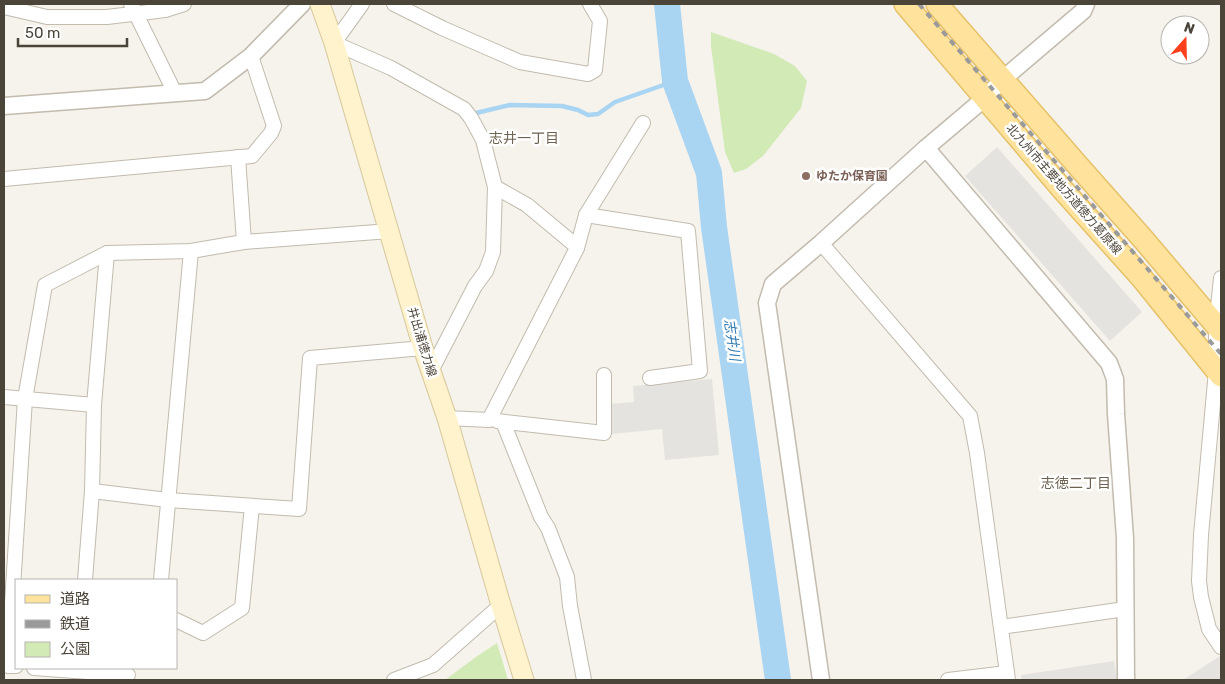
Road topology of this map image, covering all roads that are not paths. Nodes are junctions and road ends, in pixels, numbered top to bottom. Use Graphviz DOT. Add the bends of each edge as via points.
graph roads {
  1 [pos="184,4"];
  2 [pos="302,4"];
  3 [pos="320,4"];
  4 [pos="362,4"];
  5 [pos="394,4"];
  6 [pos="590,4"];
  7 [pos="905,4"];
  8 [pos="937,4"];
  9 [pos="1086,4"];
  10 [pos="4,7"];
  11 [pos="134,9"];
  12 [pos="334,43"];
  13 [pos="251,56"];
  14 [pos="1003,79"];
  15 [pos="176,93"];
  16 [pos="985,98"];
  17 [pos="4,106"];
  18 [pos="642,123"];
  19 [pos="926,148"];
  20 [pos="238,157"];
  21 [pos="4,179"];
  22 [pos="495,187"];
  23 [pos="586,215"];
  24 [pos="390,231"];
  25 [pos="244,242"];
  26 [pos="821,243"];
  27 [pos="577,248"];
  28 [pos="191,251"];
  29 [pos="107,253"];
  30 [pos="1221,278"];
  31 [pos="1219,328"];
  32 [pos="423,348"];
  33 [pos="431,371"];
  34 [pos="1219,373"];
  35 [pos="604,375"];
  36 [pos="650,378"];
  37 [pos="4,397"];
  38 [pos="25,399"];
  39 [pos="94,405"];
  40 [pos="448,418"];
  41 [pos="496,421"];
  42 [pos="92,491"];
  43 [pos="168,500"];
  44 [pos="252,506"];
  45 [pos="85,579"];
  46 [pos="161,579"];
  47 [pos="501,605"];
  48 [pos="1125,610"];
  49 [pos="178,621"];
  50 [pos="1001,627"];
  51 [pos="1221,648"];
  52 [pos="15,666"];
  53 [pos="77,669"];
  54 [pos="129,674"];
  55 [pos="1008,676"];
  56 [pos="394,680"];
  57 [pos="524,680"];
  58 [pos="584,680"];
  59 [pos="821,680"];
  60 [pos="948,680"];
  61 [pos="1126,680"];
  1 -- 11 [label="street" via="165,10"];
  2 -- 13 [label="street"];
  3 -- 12 [label="main road, 井出浦徳力線"];
  4 -- 12 [label="street"];
  5 -- 6 [label="street" via="520,62 588,74 595,70 600,21"];
  7 -- 16 [label="main road, 北九州市主要地方道徳力葛原線"];
  8 -- 14 [label="main road, 北九州市主要地方道徳力葛原線"];
  9 -- 14 [label="street" via="1083,11"];
  10 -- 11 [label="street" via="47,17 107,17"];
  11 -- 15 [label="street"];
  12 -- 22 [label="street" via="391,68 464,109 483,140"];
  12 -- 24 [label="main road, 井出浦徳力線"];
  13 -- 15 [label="street" via="204,91"];
  13 -- 20 [label="street" via="274,126 272,133 252,156"];
  14 -- 16 [label="street"];
  14 -- 31 [label="main road, 北九州市主要地方道徳力葛原線"];
  15 -- 17 [label="street"];
  16 -- 19 [label="street"];
  16 -- 34 [label="main road, 北九州市主要地方道徳力葛原線" via="1141,277"];
  18 -- 23 [label="street"];
  19 -- 26 [label="street"];
  19 -- 48 [label="street" via="1109,363 1115,379"];
  20 -- 21 [label="street"];
  20 -- 25 [label="street"];
  22 -- 27 [label="street" via="527,205"];
  22 -- 33 [label="street" via="493,252 486,271"];
  23 -- 27 [label="street"];
  23 -- 36 [label="street" via="688,231 700,370"];
  24 -- 25 [label="street"];
  24 -- 32 [label="main road, 井出浦徳力線"];
  25 -- 28 [label="street"];
  26 -- 50 [label="street" via="970,416"];
  26 -- 59 [label="street" via="773,284 767,303"];
  27 -- 41 [label="street"];
  28 -- 29 [label="street"];
  28 -- 43 [label="street"];
  29 -- 38 [label="street" via="45,285"];
  29 -- 39 [label="street"];
  30 -- 31 [label="street"];
  31 -- 34 [label="street"];
  32 -- 33 [label="main road, 井出浦徳力線"];
  32 -- 44 [label="street" via="310,358 299,509"];
  33 -- 40 [label="main road, 井出浦徳力線"];
  34 -- 51 [label="street" via="1199,581 1209,629"];
  35 -- 41 [label="street" via="604,433"];
  37 -- 38 [label="street"];
  38 -- 39 [label="street"];
  38 -- 52 [label="street" via="8,666"];
  39 -- 42 [label="street"];
  40 -- 41 [label="street"];
  40 -- 47 [label="main road, 井出浦徳力線"];
  41 -- 58 [label="street" via="564,567"];
  42 -- 43 [label="street"];
  42 -- 45 [label="street"];
  43 -- 44 [label="street"];
  43 -- 46 [label="street"];
  44 -- 49 [label="street" via="242,608 202,633"];
  47 -- 56 [label="street" via="433,665"];
  47 -- 57 [label="main road, 井出浦徳力線"];
  48 -- 50 [label="street"];
  48 -- 61 [label="street"];
  50 -- 55 [label="street"];
  53 -- 54 [label="street"];
  55 -- 60 [label="street"];
}
